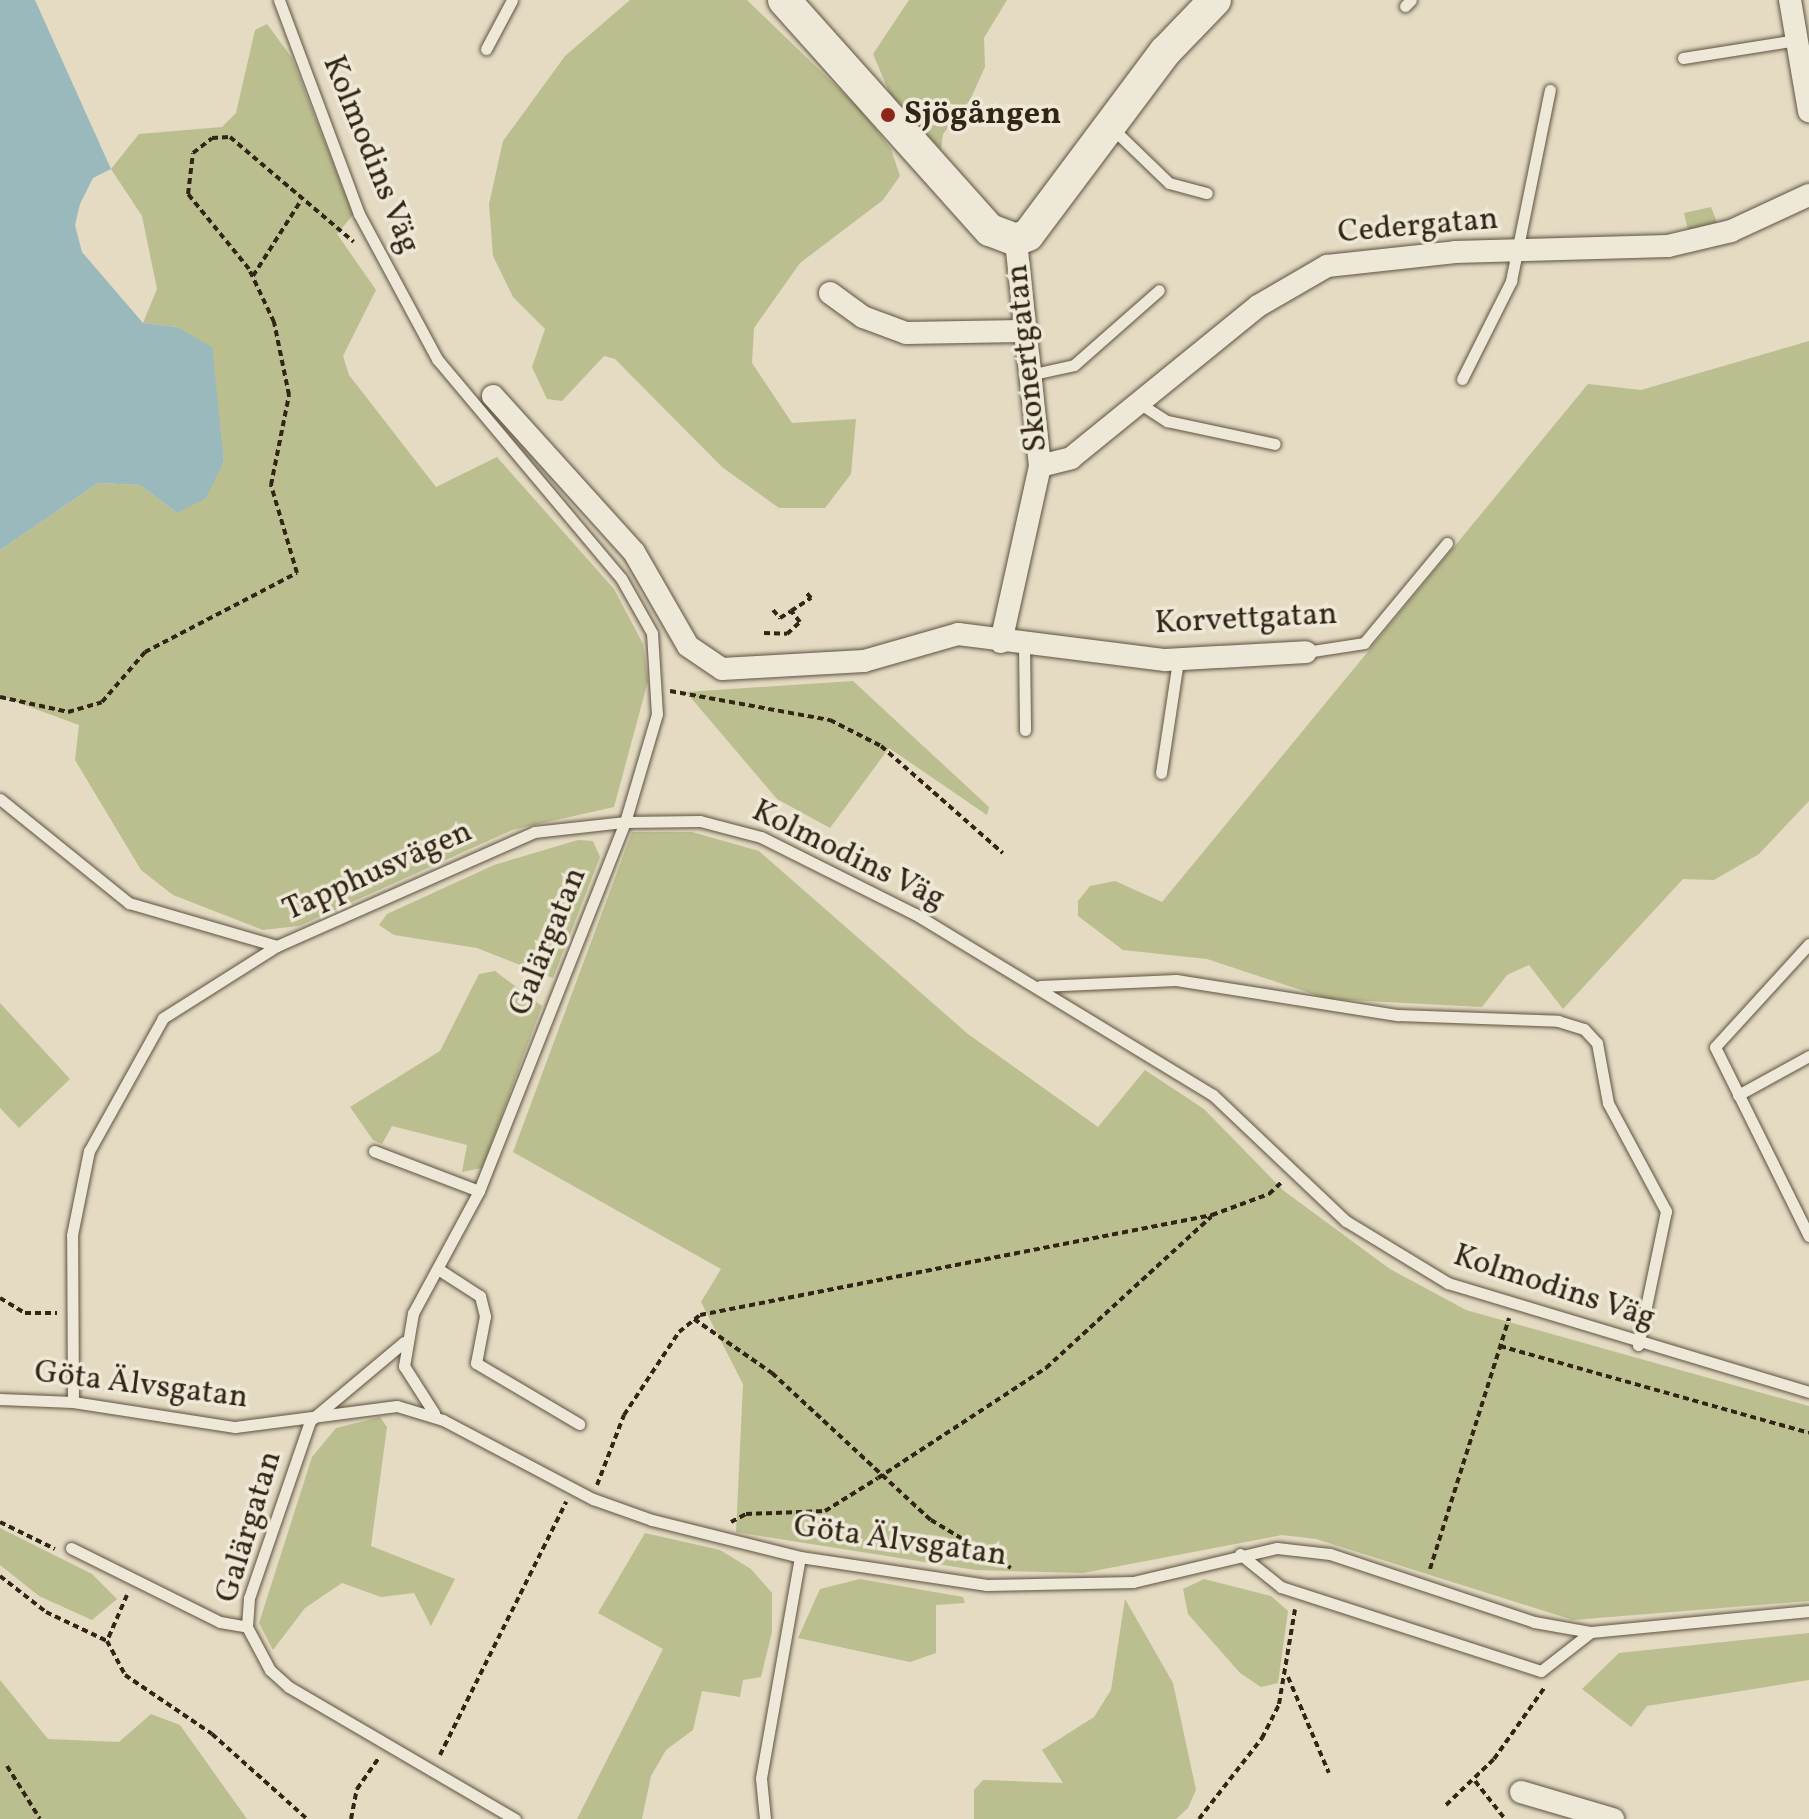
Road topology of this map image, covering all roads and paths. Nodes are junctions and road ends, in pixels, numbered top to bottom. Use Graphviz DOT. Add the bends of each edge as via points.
graph roads {
  1 [pos="279,0"];
  2 [pos="512,0"];
  3 [pos="784,0"];
  4 [pos="1215,0"];
  5 [pos="1790,0"];
  6 [pos="1797,40"];
  7 [pos="486,49"];
  8 [pos="1683,58"];
  9 [pos="1550,90"];
  10 [pos="1809,111"];
  11 [pos="1111,128"];
  12 [pos="1207,193"];
  13 [pos="1809,195"];
  14 [pos="300,202"];
  15 [pos="1016,240"];
  16 [pos="1515,251"];
  17 [pos="385,263"];
  18 [pos="253,276"];
  19 [pos="1159,290"];
  20 [pos="830,293"];
  21 [pos="1022,331"];
  22 [pos="1027,375"];
  23 [pos="1462,379"];
  24 [pos="493,396"];
  25 [pos="1142,405"];
  26 [pos="1275,444"];
  27 [pos="1040,466"];
  28 [pos="1447,543"];
  29 [pos="805,591"];
  30 [pos="773,610"];
  31 [pos="791,611"];
  32 [pos="764,633"];
  33 [pos="1001,642"];
  34 [pos="1024,644"];
  35 [pos="1306,652"];
  36 [pos="1178,660"];
  37 [pos="658,688"];
  38 [pos="0,697"];
  39 [pos="1025,730"];
  40 [pos="1161,773"];
  41 [pos="0,799"];
  42 [pos="625,822"];
  43 [pos="1003,853"];
  44 [pos="1809,944"];
  45 [pos="277,946"];
  46 [pos="1039,986"];
  47 [pos="1809,1056"];
  48 [pos="1738,1095"];
  49 [pos="374,1151"];
  50 [pos="1292,1172"];
  51 [pos="479,1191"];
  52 [pos="1212,1215"];
  53 [pos="1809,1236"];
  54 [pos="438,1269"];
  55 [pos="0,1298"];
  56 [pos="1512,1308"];
  57 [pos="72,1312"];
  58 [pos="694,1319"];
  59 [pos="404,1342"];
  60 [pos="1638,1345"];
  61 [pos="1500,1346"];
  62 [pos="1809,1392"];
  63 [pos="0,1399"];
  64 [pos="73,1402"];
  65 [pos="443,1420"];
  66 [pos="310,1421"];
  67 [pos="579,1424"];
  68 [pos="1809,1433"];
  69 [pos="878,1478"];
  70 [pos="573,1489"];
  71 [pos="593,1499"];
  72 [pos="0,1522"];
  73 [pos="715,1537"];
  74 [pos="71,1548"];
  75 [pos="1240,1554"];
  76 [pos="800,1557"];
  77 [pos="0,1576"];
  78 [pos="135,1580"];
  79 [pos="1045,1586"];
  80 [pos="1425,1586"];
  81 [pos="1281,1587"];
  82 [pos="1809,1611"];
  83 [pos="247,1627"];
  84 [pos="1591,1632"];
  85 [pos="107,1641"];
  86 [pos="1554,1667"];
  87 [pos="1288,1677"];
  88 [pos="385,1746"];
  89 [pos="7,1766"];
  90 [pos="431,1772"];
  91 [pos="1329,1773"];
  92 [pos="1475,1781"];
  93 [pos="1521,1792"];
  94 [pos="1446,1805"];
  95 [pos="40,1819"];
  96 [pos="307,1819"];
  97 [pos="351,1819"];
  98 [pos="515,1819"];
  99 [pos="765,1819"];
  100 [pos="1199,1819"];
  101 [pos="1505,1819"];
  102 [pos="1613,1819"];
  1 -- 17 [label="lane, Kolmodins Väg" via="359,214"];
  2 -- 7 [label="lane"];
  3 -- 15 [label="street" via="990,230"];
  4 -- 11 [label="street, Skonertgatan" via="1165,52"];
  5 -- 6 [label="street"];
  6 -- 8 [label="lane"];
  6 -- 10 [label="street"];
  9 -- 16 [label="lane"];
  11 -- 12 [label="lane" via="1169,183"];
  11 -- 15 [label="street, Skonertgatan" via="1028,235"];
  13 -- 16 [label="street, Cedergatan" via="1701,240"];
  14 -- 17 [label="path"];
  14 -- 18 [label="path"];
  14 -- 18 [label="path" via="230,137 212,138 193,153 188,194"];
  15 -- 21 [label="street, Skonertgatan"];
  16 -- 23 [label="lane" via="1511,281"];
  16 -- 25 [label="street, Cedergatan" via="1327,266 1258,306"];
  17 -- 37 [label="lane, Kolmodins Väg" via="437,359 475,410 621,578 652,633"];
  18 -- 38 [label="path" via="287,375 289,420 271,485 297,573 145,652 102,702 68,712"];
  19 -- 22 [label="lane" via="1074,365"];
  20 -- 21 [label="street" via="863,317 906,333"];
  21 -- 22 [label="street, Skonertgatan"];
  22 -- 27 [label="street, Skonertgatan"];
  24 -- 33 [label="street, Korvettgatan" via="634,552 688,646 713,665 800,669 864,661 958,634"];
  25 -- 26 [label="lane" via="1167,421"];
  25 -- 27 [label="street, Cedergatan" via="1071,458"];
  27 -- 33 [label="street, Skonertgatan"];
  28 -- 35 [label="lane, Korvettgatan" via="1364,643"];
  29 -- 31 [label="path" via="811,598"];
  30 -- 31 [label="path" via="780,618"];
  31 -- 32 [label="path" via="800,622 787,634"];
  33 -- 34 [label="street, Korvettgatan"];
  34 -- 36 [label="street, Korvettgatan"];
  34 -- 39 [label="lane"];
  35 -- 36 [label="street, Korvettgatan"];
  36 -- 40 [label="lane"];
  37 -- 42 [label="lane, Kolmodins Väg" via="650,750"];
  37 -- 43 [label="path" via="830,720 881,746"];
  41 -- 45 [label="lane, Tapphusvägen" via="129,903"];
  42 -- 45 [label="lane, Tapphusvägen" via="534,832"];
  42 -- 46 [label="lane, Kolmodins Väg" via="700,821 761,837"];
  42 -- 51 [label="lane, Galärgatan"];
  44 -- 48 [label="lane" via="1715,1047"];
  45 -- 57 [label="lane" via="163,1018 129,1070 79,1184"];
  46 -- 50 [label="lane, Kolmodins Väg" via="1213,1095"];
  46 -- 60 [label="lane" via="1176,980 1398,1015 1558,1021 1584,1029 1597,1043 1608,1103 1666,1211"];
  47 -- 48 [label="lane"];
  48 -- 53 [label="lane"];
  49 -- 51 [label="lane"];
  50 -- 52 [label="path" via="1269,1194"];
  50 -- 56 [label="lane, Kolmodins Väg" via="1389,1253"];
  51 -- 54 [label="lane, Galärgatan"];
  52 -- 58 [label="path"];
  52 -- 69 [label="path" via="1046,1368"];
  54 -- 59 [label="lane, Galärgatan"];
  54 -- 67 [label="lane" via="480,1296 485,1316 476,1363"];
  55 -- 57 [label="path" via="25,1313"];
  56 -- 60 [label="lane, Kolmodins Väg"];
  56 -- 61 [label="path"];
  57 -- 64 [label="lane"];
  58 -- 69 [label="path" via="772,1373"];
  58 -- 71 [label="path" via="624,1415"];
  59 -- 65 [label="lane" via="410,1385"];
  59 -- 66 [label="lane, Galärgatan"];
  60 -- 62 [label="lane, Kolmodins Väg"];
  61 -- 68 [label="path"];
  61 -- 80 [label="path"];
  63 -- 64 [label="lane, Göta Älvsgatan"];
  64 -- 66 [label="lane, Göta Älvsgatan" via="216,1426"];
  65 -- 66 [label="lane, Göta Älvsgatan" via="397,1406"];
  65 -- 70 [label="lane, Göta Älvsgatan"];
  66 -- 83 [label="lane, Galärgatan" via="249,1598"];
  69 -- 73 [label="path" via="825,1511 746,1514"];
  69 -- 79 [label="path" via="975,1549"];
  70 -- 71 [label="lane, Göta Älvsgatan"];
  70 -- 90 [label="path"];
  71 -- 73 [label="lane, Göta Älvsgatan"];
  72 -- 74 [label="path" via="60,1551"];
  73 -- 76 [label="lane, Göta Älvsgatan"];
  74 -- 78 [label="lane"];
  75 -- 79 [label="lane, Göta Älvsgatan" via="1133,1582"];
  75 -- 80 [label="lane, Göta Älvsgatan" via="1304,1549"];
  75 -- 81 [label="lane"];
  76 -- 79 [label="lane, Göta Älvsgatan" via="987,1585"];
  76 -- 99 [label="lane" via="761,1778"];
  77 -- 85 [label="path" via="46,1612"];
  78 -- 83 [label="lane" via="220,1622"];
  78 -- 85 [label="path"];
  80 -- 84 [label="lane, Göta Älvsgatan"];
  81 -- 86 [label="lane" via="1541,1671"];
  81 -- 87 [label="path" via="1296,1610"];
  82 -- 84 [label="lane, Göta Älvsgatan"];
  83 -- 88 [label="lane, Galärgatan" via="279,1679"];
  84 -- 86 [label="lane"];
  85 -- 96 [label="path" via="125,1675 212,1734"];
  86 -- 92 [label="path" via="1516,1732"];
  87 -- 91 [label="path"];
  87 -- 100 [label="path" via="1262,1738"];
  88 -- 90 [label="lane, Galärgatan"];
  88 -- 97 [label="path" via="357,1789"];
  89 -- 95 [label="path"];
  90 -- 98 [label="lane, Galärgatan"];
  92 -- 94 [label="path"];
  92 -- 101 [label="path"];
  93 -- 102 [label="street"];
}
